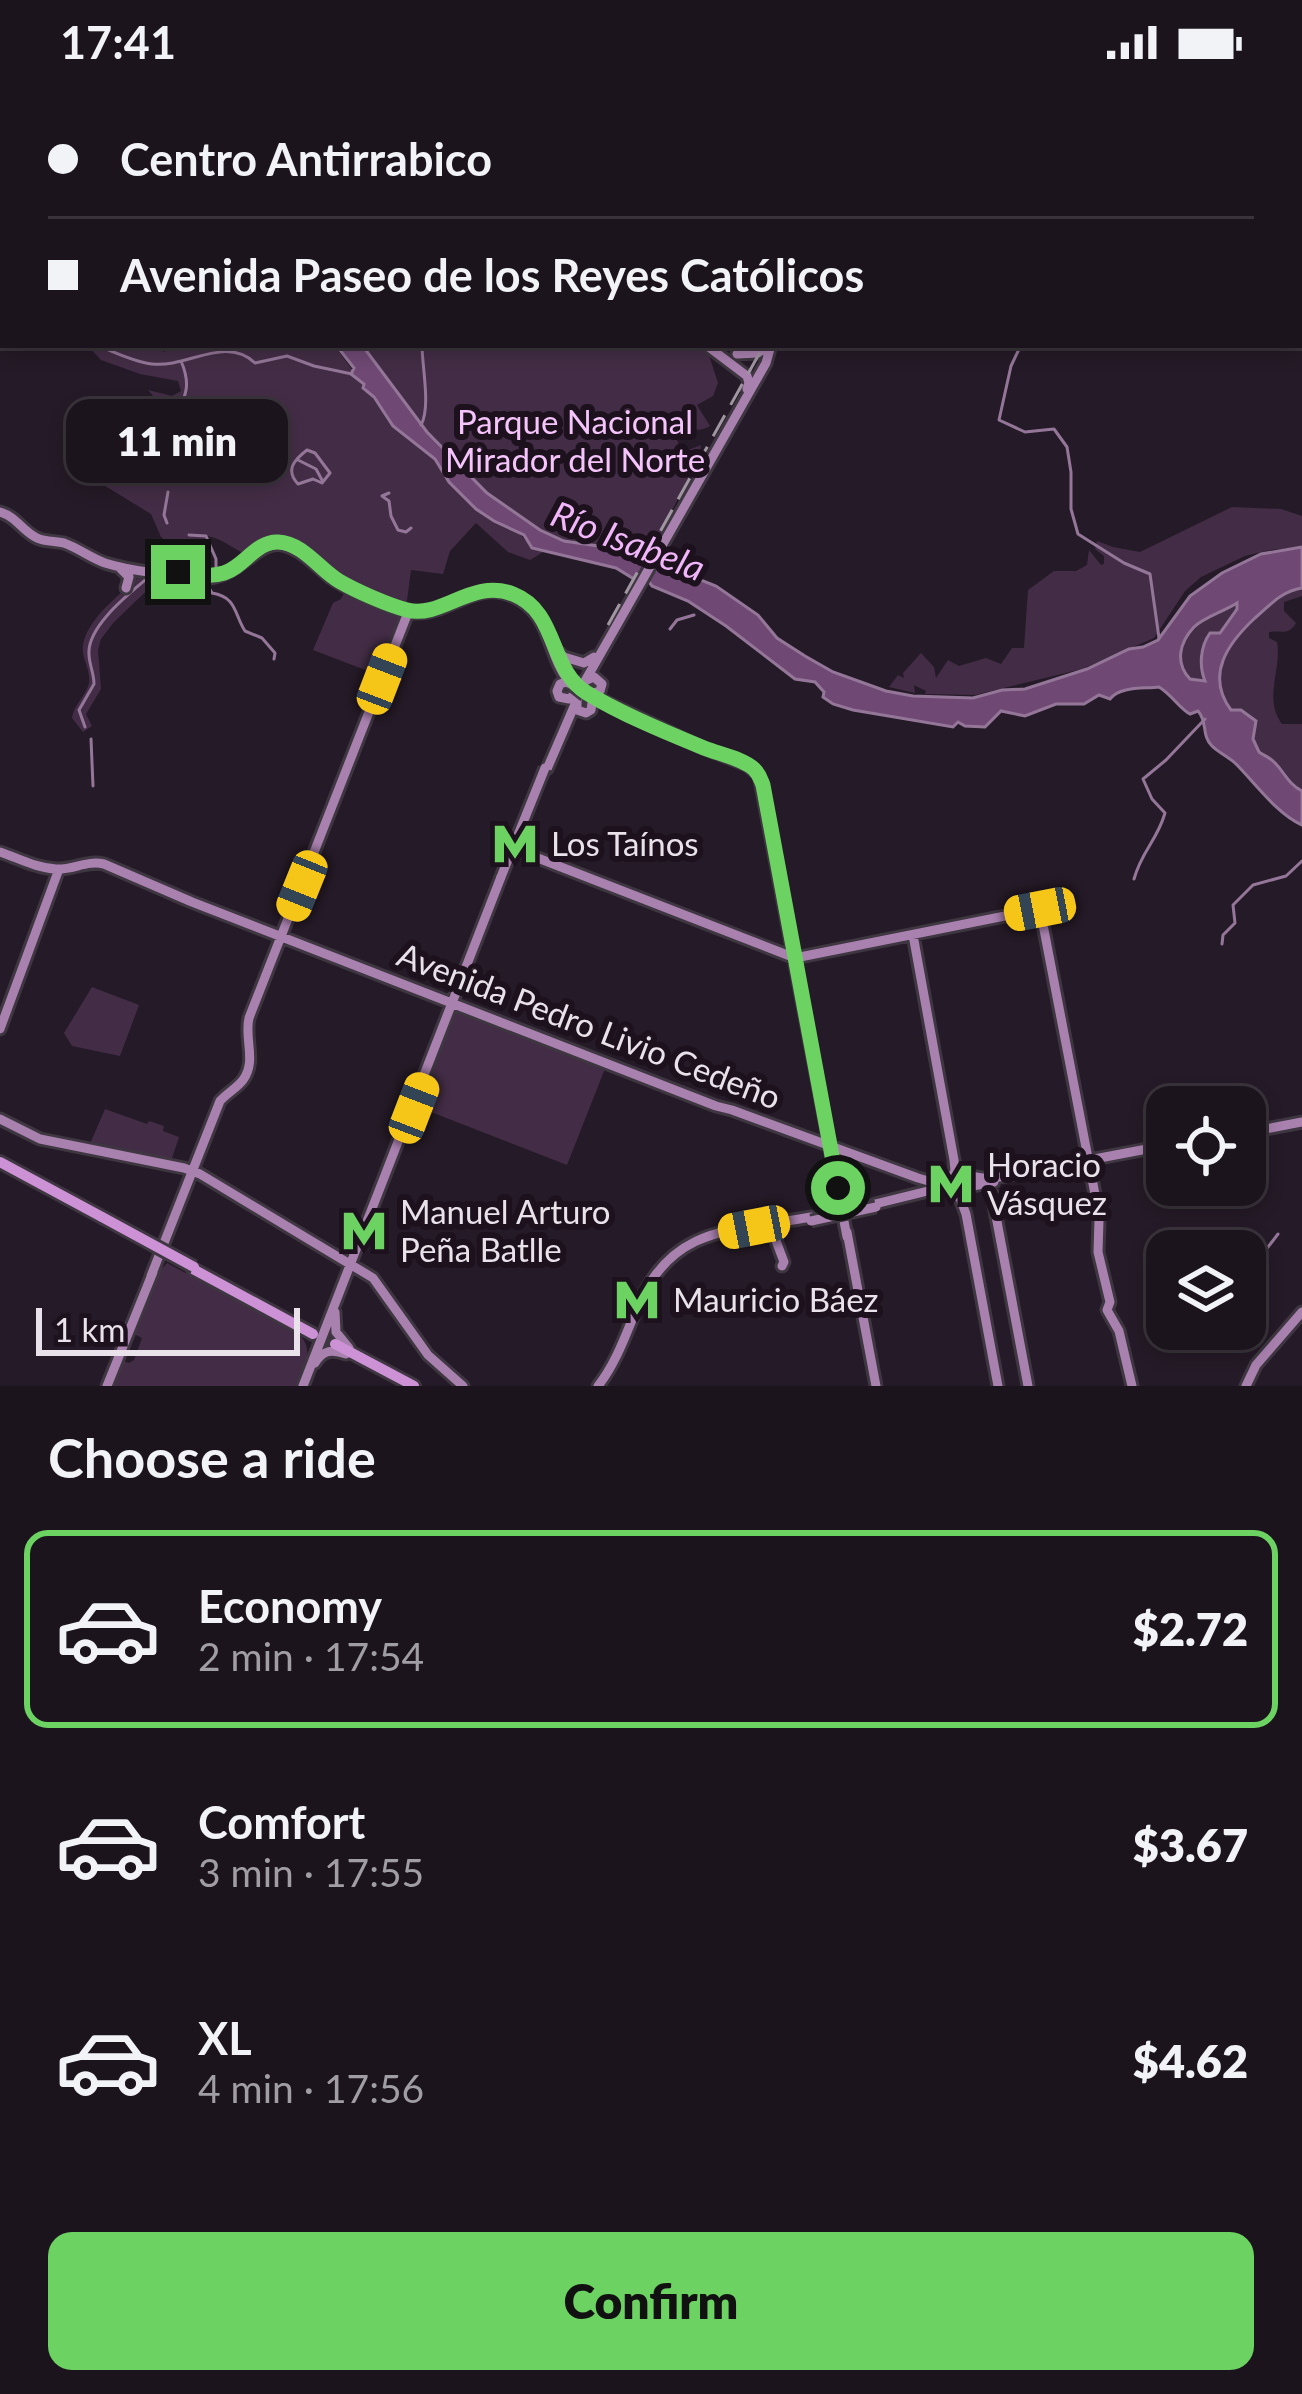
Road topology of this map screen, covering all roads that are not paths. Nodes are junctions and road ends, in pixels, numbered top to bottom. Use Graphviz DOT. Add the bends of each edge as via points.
graph roads {
  1 [pos="710,348"];
  2 [pos="764,348"];
  3 [pos="767,348"];
  4 [pos="768,348"];
  5 [pos="737,355"];
  6 [pos="747,389"];
  7 [pos="697,481"];
  8 [pos="0,511"];
  9 [pos="183,555"];
  10 [pos="114,565"];
  11 [pos="137,567"];
  12 [pos="183,574"];
  13 [pos="204,576"];
  14 [pos="153,586"];
  15 [pos="126,588"];
  16 [pos="408,611"];
  17 [pos="615,624"];
  18 [pos="555,652"];
  19 [pos="598,653"];
  20 [pos="582,689"];
  21 [pos="609,705"];
  22 [pos="569,711"];
  23 [pos="558,740"];
  24 [pos="514,849"];
  25 [pos="0,851"];
  26 [pos="58,869"];
  27 [pos="487,916"];
  28 [pos="913,934"];
  29 [pos="282,938"];
  30 [pos="795,958"];
  31 [pos="453,1004"];
  32 [pos="0,1026"];
  33 [pos="0,1119"];
  34 [pos="1302,1121"];
  35 [pos="1266,1128"];
  36 [pos="831,1148"];
  37 [pos="1146,1150"];
  38 [pos="954,1160"];
  39 [pos="1089,1162"];
  40 [pos="0,1164"];
  41 [pos="193,1171"];
  42 [pos="973,1178"];
  43 [pos="990,1181"];
  44 [pos="937,1186"];
  45 [pos="93,1214"];
  46 [pos="811,1219"];
  47 [pos="778,1227"];
  48 [pos="160,1253"];
  49 [pos="355,1265"];
  50 [pos="782,1266"];
  51 [pos="220,1282"];
  52 [pos="334,1312"];
  53 [pos="1302,1314"];
  54 [pos="319,1336"];
  55 [pos="627,1336"];
  56 [pos="348,1352"];
  57 [pos="313,1362"];
  58 [pos="377,1370"];
  59 [pos="107,1386"];
  60 [pos="304,1386"];
  61 [pos="412,1386"];
  62 [pos="463,1386"];
  63 [pos="601,1386"];
  64 [pos="876,1386"];
  65 [pos="998,1386"];
  66 [pos="1028,1386"];
  67 [pos="1132,1386"];
  68 [pos="1247,1386"];
  1 -- 6 [label="main road" via="747,376"];
  2 -- 5 [label="main road"];
  3 -- 6 [label="main road"];
  4 -- 7 [label="main road"];
  6 -- 7 [label="main road"];
  7 -- 17 [label="main road"];
  8 -- 10 [label="main road" via="39,539"];
  8 -- 11 [label="main road" via="40,536"];
  9 -- 13 [label="main road"];
  10 -- 11 [label="main road"];
  10 -- 15 [label="main road" via="129,577"];
  11 -- 12 [label="main road"];
  12 -- 13 [label="main road"];
  12 -- 14 [label="main road"];
  13 -- 16 [label="main road" via="282,545 339,584"];
  16 -- 18 [label="main road" via="428,612 473,594 517,597 540,618"];
  16 -- 29 [label="main road"];
  17 -- 19 [label="main road"];
  17 -- 20 [label="main road"];
  18 -- 19 [label="main road" via="586,663"];
  18 -- 20 [label="main road" via="562,673"];
  18 -- 22 [label="main road" via="556,696"];
  19 -- 20 [label="main road"];
  20 -- 21 [label="main road"];
  20 -- 22 [label="main road"];
  21 -- 22 [label="main road" via="585,716"];
  21 -- 30 [label="main road" via="759,775"];
  22 -- 23 [label="main road"];
  23 -- 24 [label="main road"];
  23 -- 27 [label="main road, bridge"];
  24 -- 27 [label="main road"];
  24 -- 30 [label="main road"];
  25 -- 26 [label="main road, Avenida Pedro Livio Cedeño"];
  26 -- 29 [label="main road, Avenida Pedro Livio Cedeño" via="104,864"];
  26 -- 32 [label="main road"];
  27 -- 31 [label="main road"];
  28 -- 30 [label="main road"];
  28 -- 38 [label="main road"];
  28 -- 39 [label="main road" via="1040,909"];
  29 -- 31 [label="main road, Avenida Pedro Livio Cedeño"];
  29 -- 41 [label="main road" via="248,1030 250,1073 221,1102"];
  30 -- 36 [label="main road"];
  31 -- 36 [label="main road, Avenida Pedro Livio Cedeño"];
  31 -- 49 [label="main road"];
  33 -- 41 [label="main road" via="40,1139"];
  34 -- 35 [label="main road"];
  36 -- 44 [label="main road, Avenida Pedro Livio Cedeño"];
  36 -- 64 [label="main road"];
  37 -- 39 [label="main road"];
  38 -- 42 [label="main road"];
  38 -- 44 [label="main road" via="955,1171"];
  39 -- 43 [label="main road"];
  39 -- 67 [label="main road" via="1107,1310"];
  40 -- 45 [label="highway"];
  41 -- 48 [label="main road"];
  41 -- 49 [label="main road"];
  42 -- 43 [label="main road"];
  42 -- 44 [label="main road"];
  43 -- 66 [label="main road"];
  44 -- 46 [label="main road, bridge"];
  44 -- 65 [label="main road" via="960,1198 966,1214"];
  45 -- 48 [label="main road"];
  45 -- 51 [label="highway, bridge"];
  46 -- 47 [label="main road"];
  46 -- 55 [label="main road" via="688,1244 656,1272"];
  47 -- 50 [label="main road"];
  47 -- 55 [label="main road" via="705,1241 678,1255 657,1277"];
  48 -- 51 [label="main road"];
  48 -- 59 [label="main road"];
  49 -- 52 [label="main road"];
  49 -- 62 [label="main road"];
  51 -- 54 [label="highway"];
  52 -- 54 [label="main road"];
  52 -- 54 [label="main road" via="312,1326"];
  52 -- 56 [label="main road"];
  53 -- 68 [label="main road"];
  54 -- 56 [label="main road"];
  54 -- 57 [label="main road"];
  54 -- 57 [label="main road" via="310,1343"];
  54 -- 58 [label="highway"];
  54 -- 61 [label="highway"];
  55 -- 63 [label="main road"];
  56 -- 57 [label="main road" via="326,1352"];
  56 -- 58 [label="main road"];
  56 -- 61 [label="main road"];
  57 -- 60 [label="main road"];
  58 -- 61 [label="highway"];
}
